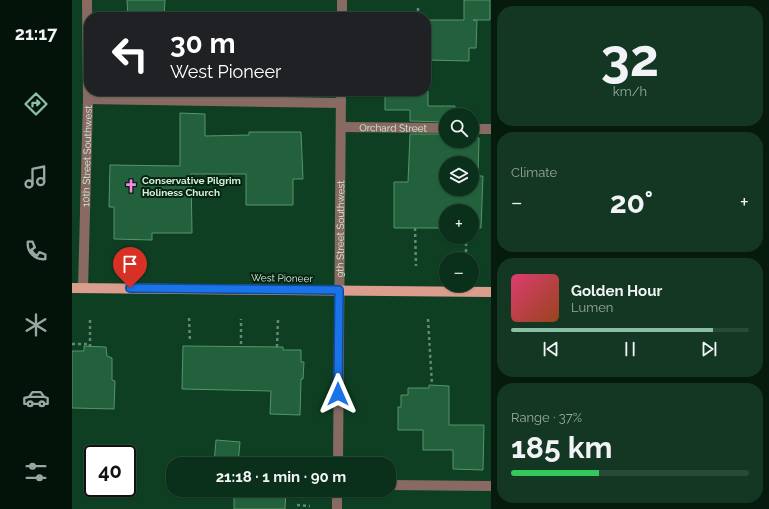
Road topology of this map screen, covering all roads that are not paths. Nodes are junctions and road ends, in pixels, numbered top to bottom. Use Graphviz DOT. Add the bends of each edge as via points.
graph roads {
  1 [pos="87,0"];
  2 [pos="342,0"];
  3 [pos="87,12"];
  4 [pos="342,12"];
  5 [pos="88,96"];
  6 [pos="341,96"];
  7 [pos="88,99"];
  8 [pos="341,103"];
  9 [pos="341,127"];
  10 [pos="439,128"];
  11 [pos="479,129"];
  12 [pos="491,129"];
  13 [pos="72,288"];
  14 [pos="83,288"];
  15 [pos="339,290"];
  16 [pos="491,292"];
  17 [pos="338,457"];
  18 [pos="396,485"];
  19 [pos="491,486"];
  20 [pos="337,497"];
  21 [pos="337,509"];
  1 -- 3 [label="street, 10th Street Southwest"];
  2 -- 4 [label="street"];
  5 -- 7 [label="street, 10th Street Southwest"];
  6 -- 8 [label="street, 9th Street Southwest"];
  7 -- 8 [label="street"];
  7 -- 14 [label="street, 10th Street Southwest"];
  8 -- 9 [label="street, 9th Street Southwest"];
  9 -- 10 [label="street, Orchard Street"];
  9 -- 15 [label="street, 9th Street Southwest"];
  11 -- 12 [label="street"];
  13 -- 14 [label="main road, West Pioneer"];
  14 -- 15 [label="main road, West Pioneer"];
  15 -- 16 [label="main road, West Pioneer"];
  15 -- 17 [label="street, 9th Street Southwest"];
  18 -- 19 [label="street"];
  20 -- 21 [label="street"];
}
